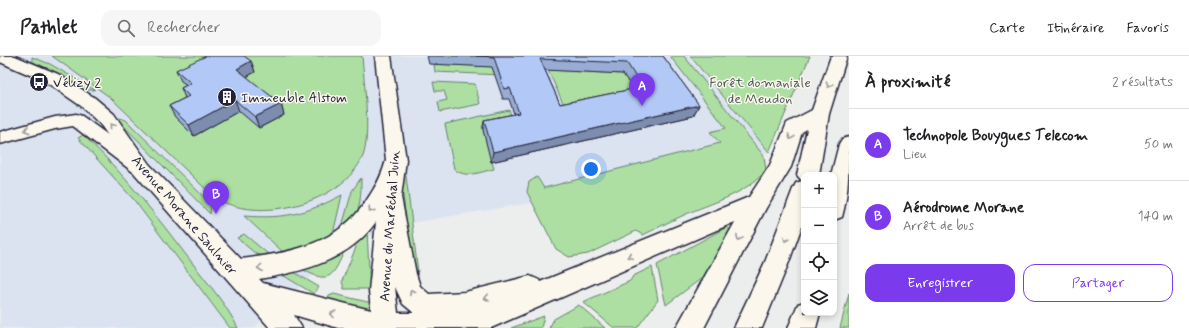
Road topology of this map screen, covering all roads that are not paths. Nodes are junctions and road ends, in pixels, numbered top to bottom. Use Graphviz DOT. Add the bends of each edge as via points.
graph roads {
  1 [pos="2,56"];
  2 [pos="383,56"];
  3 [pos="839,56"];
  4 [pos="820,114"];
  5 [pos="0,138"];
  6 [pos="849,144"];
  7 [pos="142,169"];
  8 [pos="809,172"];
  9 [pos="392,188"];
  10 [pos="801,197"];
  11 [pos="757,203"];
  12 [pos="835,208"];
  13 [pos="235,271"];
  14 [pos="580,277"];
  15 [pos="254,292"];
  16 [pos="806,316"];
  17 [pos="483,323"];
  18 [pos="385,326"];
  19 [pos="288,328"];
  20 [pos="690,328"];
  21 [pos="748,328"];
  22 [pos="802,328"];
  7 -- 1 [label="main road, Avenue Morane Saulnier, one-way" via="113,125 88,102 52,78"];
  2 -- 9 [label="main road, Avenue du Maréchal Juin" via="395,145 396,160"];
  3 -- 4 [label="main road, one-way"];
  4 -- 8 [label="main road"];
  4 -- 11 [label="main road, one-way" via="794,128 780,167"];
  7 -- 5 [label="street, one-way" via="76,120 55,122"];
  6 -- 12 [label="main road"];
  7 -- 13 [label="main road, Avenue Morane Saulnier"];
  9 -- 13 [label="main road, one-way" via="361,225 343,241 312,258 289,264"];
  14 -- 9 [label="main road, one-way" via="454,305 427,306 418,302 411,294 405,278"];
  9 -- 18 [label="main road, Avenue du Maréchal Juin" via="382,291"];
  10 -- 21 [label="main road, one-way" via="777,262"];
  11 -- 14 [label="main road, one-way"];
  11 -- 20 [label="main road, one-way"];
  13 -- 15 [label="main road, Avenue Morane Saulnier"];
  14 -- 17 [label="main road"];
  18 -- 15 [label="main road, one-way"];
  15 -- 19 [label="main road, Avenue Morane Saulnier"];
  16 -- 22 [label="main road"];
  17 -- 18 [label="main road"];
}
